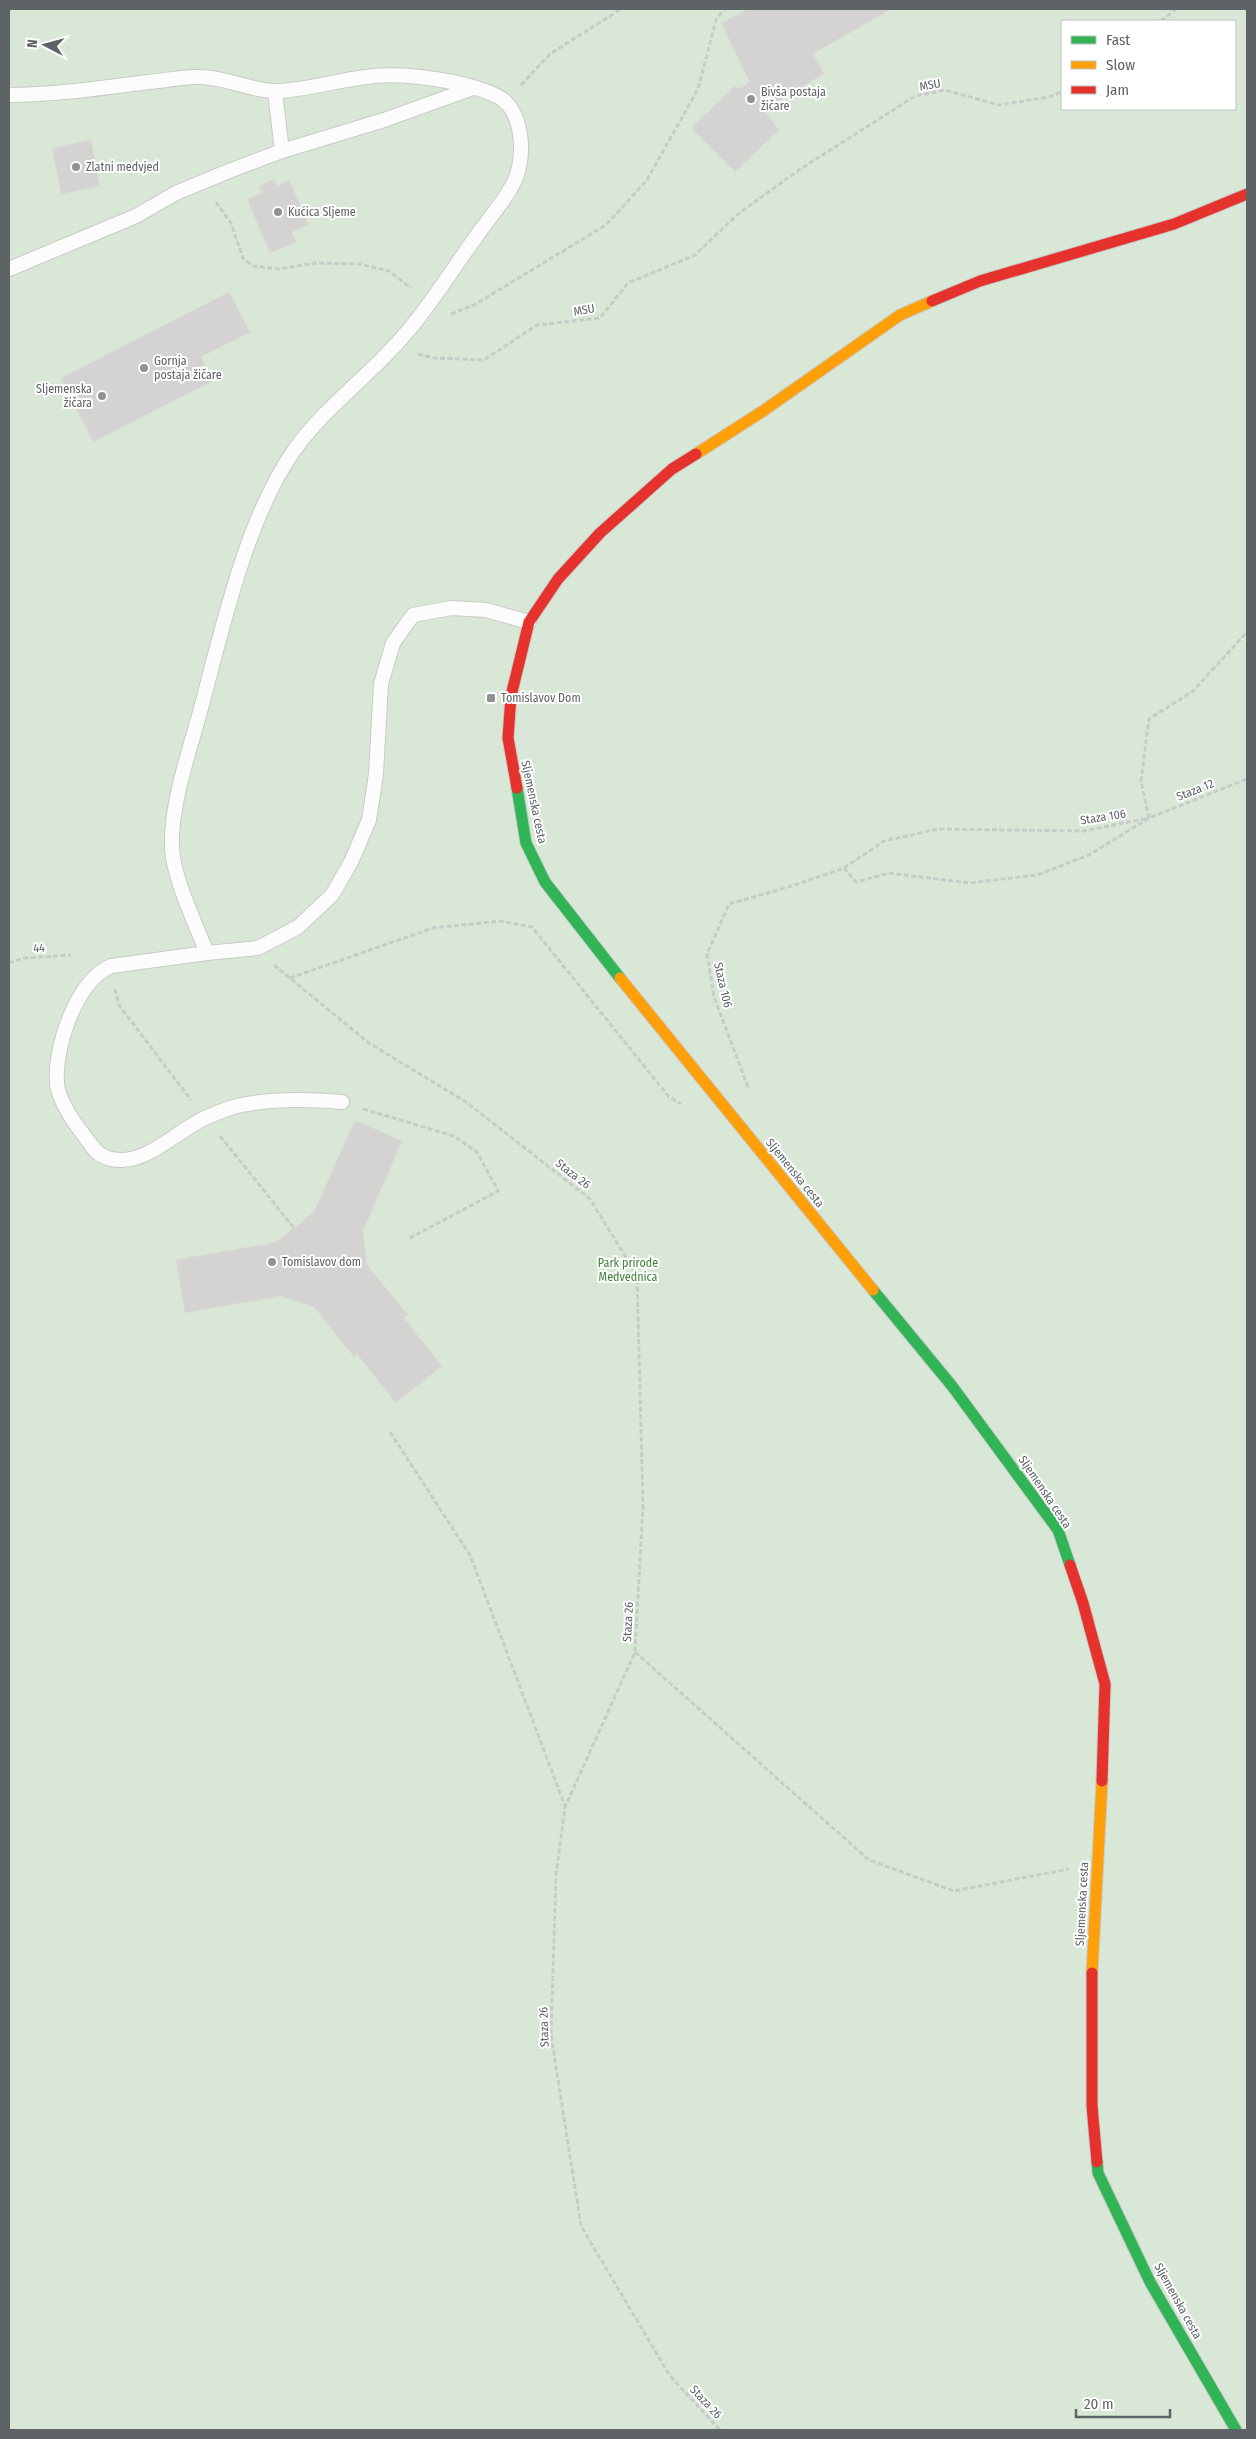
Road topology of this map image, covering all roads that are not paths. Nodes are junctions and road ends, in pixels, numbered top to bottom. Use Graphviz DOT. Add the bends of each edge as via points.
graph roads {
  1 [pos="475,88"];
  2 [pos="275,92"];
  3 [pos="9,95"];
  4 [pos="282,151"];
  5 [pos="1247,194"];
  6 [pos="9,269"];
  7 [pos="529,622"];
  8 [pos="207,953"];
  9 [pos="342,1102"];
  10 [pos="1236,2430"];
  1 -- 2 [label="lane" via="440,80 374,76"];
  1 -- 4 [label="lane"];
  1 -- 8 [label="lane" via="505,100 517,119 522,139 515,181 408,331 329,407 294,451 263,504 239,574 188,754 172,827 172,853"];
  2 -- 3 [label="lane" via="200,76 37,95"];
  2 -- 4 [label="lane"];
  4 -- 6 [label="lane" via="176,193 136,216"];
  5 -- 7 [label="main road" via="1174,224 980,281 900,315 672,469 600,533 558,579"];
  7 -- 8 [label="lane" via="486,610 451,608 413,616 393,643 381,684 376,774 369,820 332,895 298,927 258,948"];
  7 -- 10 [label="main road, Sljemenska cesta" via="511,696 508,738 526,843 545,882 762,1156 952,1386 1058,1530 1083,1603 1105,1684 1091,1994 1092,2106 1098,2173 1150,2282"];
  8 -- 9 [label="lane" via="111,966 100,971 86,985 64,1035 57,1086 71,1119 92,1148 106,1158 129,1160 147,1154 205,1118 234,1107 310,1099"];
}
